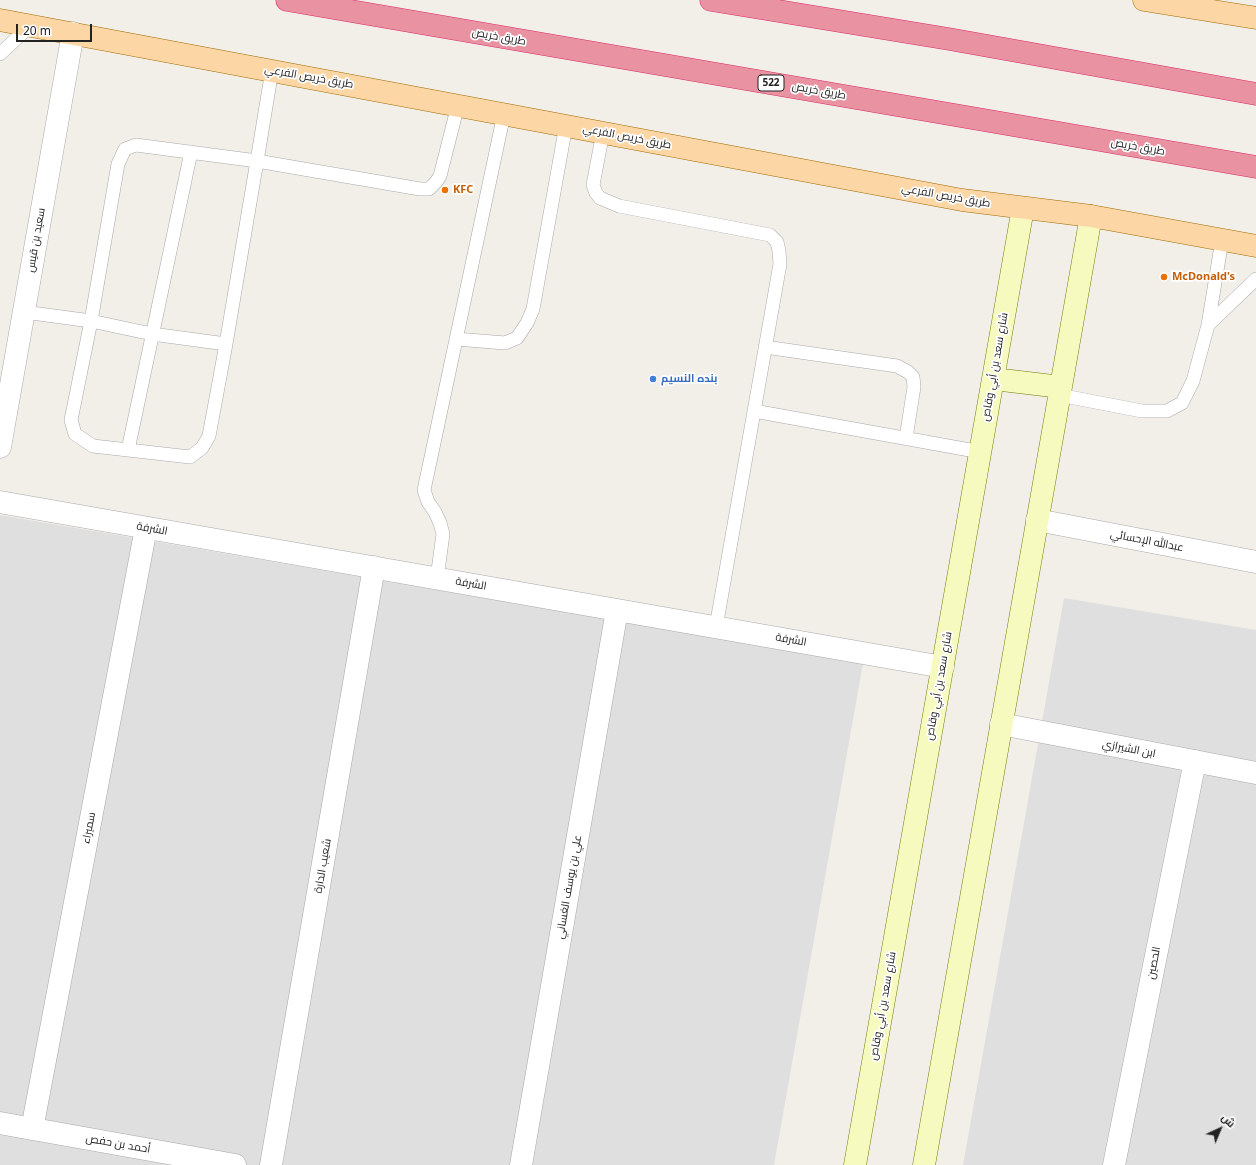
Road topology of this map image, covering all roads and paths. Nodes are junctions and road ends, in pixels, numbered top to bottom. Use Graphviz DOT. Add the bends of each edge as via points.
graph roads {
  1 [pos="287,0"];
  2 [pos="711,0"];
  3 [pos="1154,1"];
  4 [pos="1217,6"];
  5 [pos="1256,18"];
  6 [pos="0,20"];
  7 [pos="31,26"];
  8 [pos="73,33"];
  9 [pos="0,54"];
  10 [pos="272,70"];
  11 [pos="1256,94"];
  12 [pos="458,105"];
  13 [pos="504,114"];
  14 [pos="566,125"];
  15 [pos="603,132"];
  16 [pos="191,152"];
  17 [pos="257,161"];
  18 [pos="1256,167"];
  19 [pos="1023,208"];
  20 [pos="1091,216"];
  21 [pos="1222,240"];
  22 [pos="1256,246"];
  23 [pos="1256,279"];
  24 [pos="24,312"];
  25 [pos="91,321"];
  26 [pos="1208,325"];
  27 [pos="152,334"];
  28 [pos="456,339"];
  29 [pos="226,344"];
  30 [pos="765,347"];
  31 [pos="994,379"];
  32 [pos="1060,391"];
  33 [pos="754,411"];
  34 [pos="906,438"];
  35 [pos="0,447"];
  36 [pos="128,450"];
  37 [pos="980,452"];
  38 [pos="0,502"];
  39 [pos="1037,520"];
  40 [pos="146,528"];
  41 [pos="1256,562"];
  42 [pos="374,568"];
  43 [pos="437,578"];
  44 [pos="617,610"];
  45 [pos="716,627"];
  46 [pos="943,667"];
  47 [pos="1002,724"];
  48 [pos="1195,761"];
  49 [pos="1256,773"];
  50 [pos="0,1123"];
  51 [pos="32,1128"];
  52 [pos="235,1165"];
  53 [pos="271,1165"];
  54 [pos="521,1165"];
  55 [pos="855,1165"];
  56 [pos="924,1165"];
  57 [pos="1114,1165"];
  1 -- 18 [label="highway, طريق خريص / 522"];
  2 -- 11 [label="highway" via="949,39"];
  3 -- 4 [label="main road"];
  4 -- 5 [label="main road"];
  6 -- 7 [label="main road, طريق خريص الفرعي"];
  7 -- 8 [label="main road, طريق خريص الفرعي"];
  7 -- 9 [label="lane"];
  8 -- 10 [label="main road, طريق خريص الفرعي"];
  8 -- 24 [label="street, سعيد بن قيس"];
  10 -- 12 [label="main road, طريق خريص الفرعي"];
  10 -- 17 [label="lane"];
  12 -- 13 [label="main road, طريق خريص الفرعي"];
  12 -- 17 [label="lane" via="440,176 430,189"];
  13 -- 14 [label="main road, طريق خريص الفرعي"];
  13 -- 28 [label="lane"];
  14 -- 15 [label="main road, طريق خريص الفرعي"];
  14 -- 28 [label="lane" via="533,309 527,323 517,338 505,343"];
  15 -- 19 [label="main road, طريق خريص الفرعي" via="962,200"];
  15 -- 30 [label="lane" via="593,186 600,198 618,206 770,235 777,242 780,264"];
  16 -- 17 [label="lane"];
  16 -- 25 [label="lane" via="136,145 124,149 118,164"];
  16 -- 27 [label="lane"];
  17 -- 29 [label="lane"];
  19 -- 20 [label="main road, طريق خريص الفرعي"];
  19 -- 31 [label="main road, شارع سعد بن أبي وقاص"];
  20 -- 21 [label="main road, طريق خريص الفرعي"];
  20 -- 32 [label="main road"];
  21 -- 22 [label="main road, طريق خريص الفرعي"];
  21 -- 26 [label="lane"];
  23 -- 26 [label="lane"];
  24 -- 25 [label="lane"];
  24 -- 35 [label="street, سعيد بن قيس"];
  25 -- 27 [label="lane"];
  25 -- 36 [label="lane" via="71,420 76,434 93,446"];
  26 -- 32 [label="lane" via="1193,381 1182,403 1167,411 1142,411"];
  27 -- 29 [label="lane"];
  27 -- 36 [label="lane"];
  28 -- 43 [label="lane" via="424,490 443,534"];
  29 -- 36 [label="lane" via="209,436 202,448 190,457"];
  30 -- 33 [label="lane"];
  30 -- 34 [label="lane" via="897,366 908,372 913,377 914,387"];
  31 -- 32 [label="main road"];
  31 -- 37 [label="main road, شارع سعد بن أبي وقاص"];
  32 -- 39 [label="main road"];
  33 -- 34 [label="lane"];
  33 -- 45 [label="lane"];
  34 -- 37 [label="lane"];
  37 -- 46 [label="main road, شارع سعد بن أبي وقاص"];
  38 -- 40 [label="street, الشرفة"];
  39 -- 41 [label="street, عبدالله الإحسائي"];
  39 -- 47 [label="main road"];
  40 -- 42 [label="street, الشرفة"];
  40 -- 51 [label="street, سميراء"];
  42 -- 43 [label="street, الشرفة"];
  42 -- 53 [label="street, شعيب الدارة"];
  43 -- 44 [label="street, الشرفة"];
  44 -- 45 [label="street, الشرفة"];
  44 -- 54 [label="street, علي بن يوسف الغساني"];
  45 -- 46 [label="street, الشرفة"];
  46 -- 55 [label="main road, شارع سعد بن أبي وقاص"];
  47 -- 48 [label="street, ابن الشيرازي"];
  47 -- 56 [label="main road"];
  48 -- 49 [label="street, ابن الشيرازي"];
  48 -- 57 [label="street, الحصين"];
  50 -- 51 [label="street, أحمد بن حفص"];
  51 -- 52 [label="street, أحمد بن حفص"];
}
